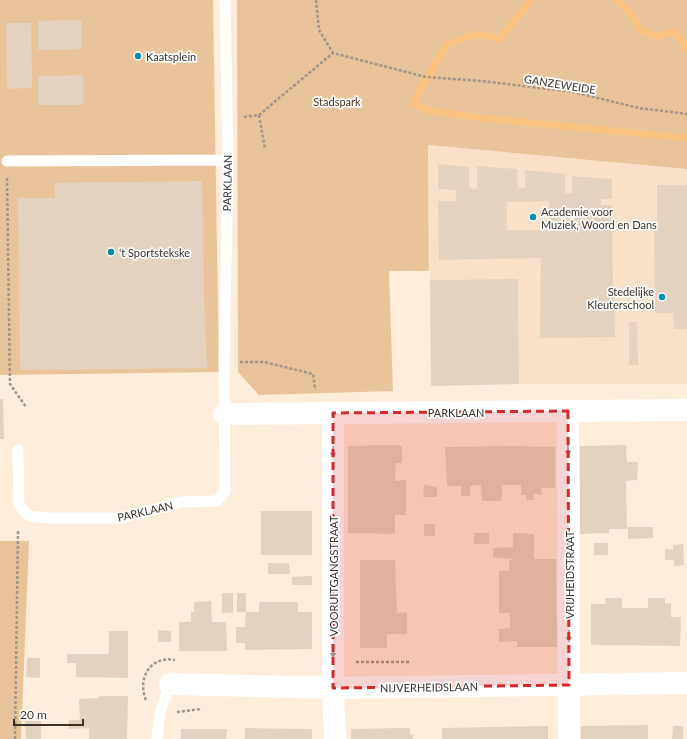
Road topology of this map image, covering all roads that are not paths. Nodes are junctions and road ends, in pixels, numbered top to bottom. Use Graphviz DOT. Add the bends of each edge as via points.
graph roads {
  1 [pos="224,0"];
  2 [pos="228,160"];
  3 [pos="7,161"];
  4 [pos="687,410"];
  5 [pos="568,411"];
  6 [pos="333,413"];
  7 [pos="224,414"];
  8 [pos="18,450"];
  9 [pos="687,683"];
  10 [pos="170,684"];
  11 [pos="569,685"];
  12 [pos="333,688"];
  13 [pos="158,739"];
  14 [pos="335,739"];
  15 [pos="569,739"];
  1 -- 2 [label="lane, PARKLAAN"];
  2 -- 3 [label="lane"];
  2 -- 7 [label="lane, PARKLAAN"];
  4 -- 5 [label="street, PARKLAAN"];
  5 -- 6 [label="street, PARKLAAN"];
  5 -- 11 [label="street, VRIJHEIDSTRAAT, one-way"];
  6 -- 7 [label="street, PARKLAAN"];
  6 -- 12 [label="street, VOORUITGANGSTRAAT, one-way"];
  7 -- 8 [label="lane, PARKLAAN" via="225,492 217,501 181,502 121,518 29,516 19,505"];
  9 -- 11 [label="street, NIJVERHEIDSLAAN"];
  10 -- 12 [label="street, NIJVERHEIDSLAAN"];
  10 -- 13 [label="lane" via="160,712"];
  11 -- 12 [label="street, NIJVERHEIDSLAAN"];
  11 -- 15 [label="street, VRIJHEIDSTRAAT"];
  12 -- 14 [label="street, VOORUITGANGSTRAAT"];
}
